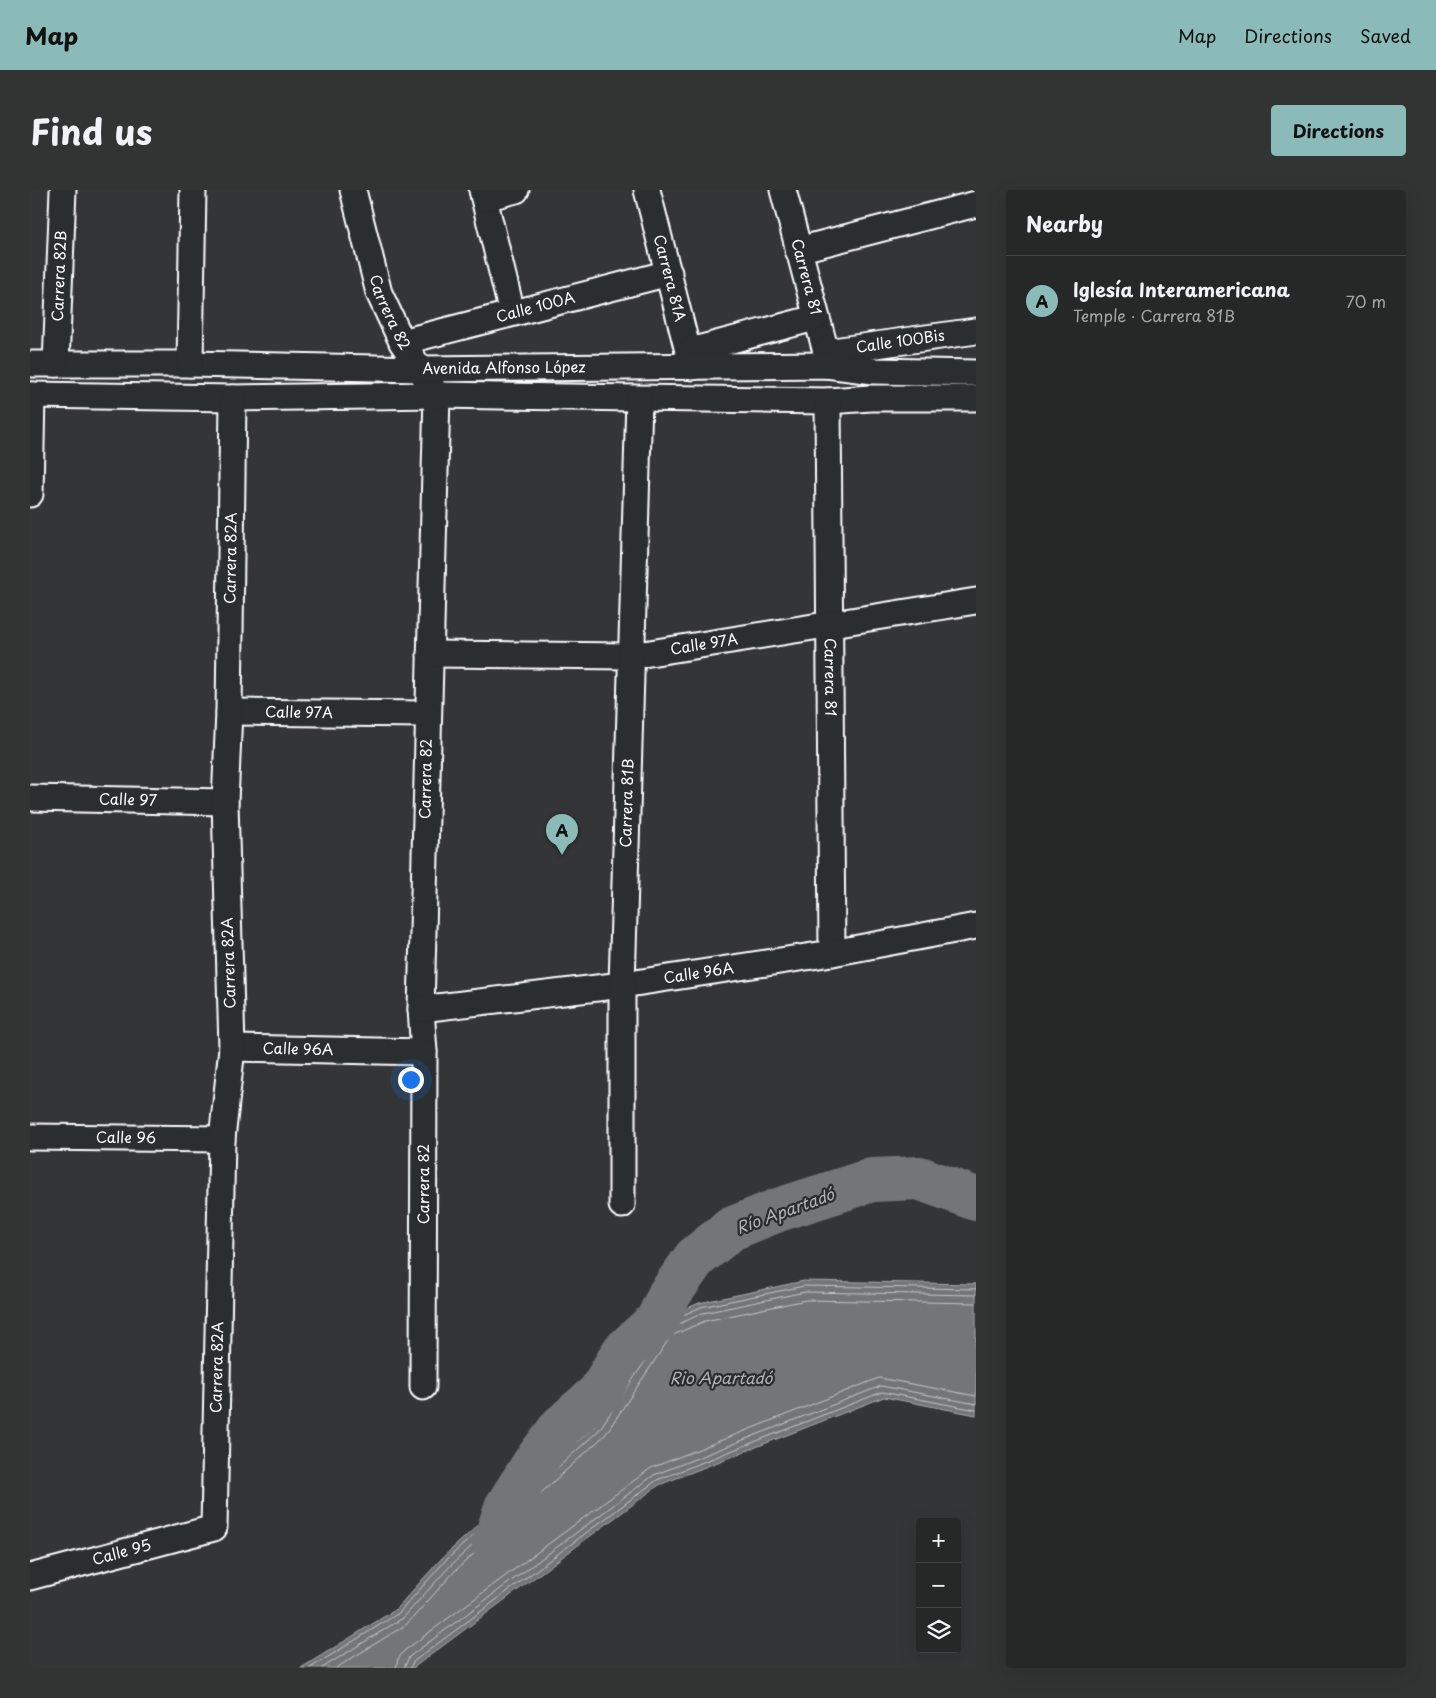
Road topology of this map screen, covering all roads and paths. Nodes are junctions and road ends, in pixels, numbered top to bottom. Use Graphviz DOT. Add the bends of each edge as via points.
graph roads {
  1 [pos="63,190"];
  2 [pos="193,190"];
  3 [pos="353,190"];
  4 [pos="516,190"];
  5 [pos="647,190"];
  6 [pos="782,190"];
  7 [pos="483,194"];
  8 [pos="976,204"];
  9 [pos="798,250"];
  10 [pos="669,273"];
  11 [pos="512,314"];
  12 [pos="815,318"];
  13 [pos="976,331"];
  14 [pos="402,342"];
  15 [pos="691,359"];
  16 [pos="826,359"];
  17 [pos="30,364"];
  18 [pos="56,364"];
  19 [pos="190,364"];
  20 [pos="421,369"];
  21 [pos="976,373"];
  22 [pos="31,395"];
  23 [pos="437,395"];
  24 [pos="233,398"];
  25 [pos="976,398"];
  26 [pos="639,399"];
  27 [pos="828,401"];
  28 [pos="30,494"];
  29 [pos="976,601"];
  30 [pos="829,624"];
  31 [pos="430,654"];
  32 [pos="631,656"];
  33 [pos="229,712"];
  34 [pos="428,714"];
  35 [pos="30,798"];
  36 [pos="224,802"];
  37 [pos="976,926"];
  38 [pos="832,953"];
  39 [pos="622,985"];
  40 [pos="421,1009"];
  41 [pos="232,1048"];
  42 [pos="424,1052"];
  43 [pos="30,1137"];
  44 [pos="222,1139"];
  45 [pos="622,1205"];
  46 [pos="423,1386"];
  47 [pos="214,1528"];
  48 [pos="30,1577"];
  1 -- 18 [label="street, Carrera 82B"];
  2 -- 19 [label="street"];
  3 -- 14 [label="street, Carrera 82" via="379,293"];
  4 -- 7 [label="street"];
  5 -- 10 [label="street, Carrera 81A"];
  6 -- 9 [label="street, Carrera 81"];
  7 -- 11 [label="street"];
  8 -- 9 [label="street"];
  9 -- 12 [label="street, Carrera 81"];
  10 -- 11 [label="street, Calle 100A"];
  10 -- 15 [label="street, Carrera 81A"];
  11 -- 14 [label="street, Calle 100A"];
  12 -- 15 [label="street"];
  12 -- 16 [label="street, Carrera 81"];
  13 -- 16 [label="street, Calle 100Bis"];
  14 -- 20 [label="street, Carrera 82"];
  15 -- 16 [label="street, Avenida Alfonso López"];
  15 -- 20 [label="street, Avenida Alfonso López"];
  16 -- 21 [label="street, Avenida Alfonso López" via="874,371"];
  17 -- 18 [label="street, Avenida Alfonso López"];
  18 -- 19 [label="street, Avenida Alfonso López"];
  19 -- 20 [label="street, Avenida Alfonso López"];
  20 -- 23 [label="street, Carrera 82"];
  22 -- 24 [label="street, Avenida Alfonso López"];
  22 -- 28 [label="street"];
  23 -- 24 [label="street, Avenida Alfonso López"];
  23 -- 26 [label="street, Avenida Alfonso López"];
  23 -- 31 [label="street, Carrera 82"];
  24 -- 33 [label="street, Carrera 82A"];
  25 -- 27 [label="street, Avenida Alfonso López"];
  26 -- 27 [label="street, Avenida Alfonso López"];
  26 -- 32 [label="street, Carrera 81B"];
  27 -- 30 [label="street, Carrera 81"];
  29 -- 30 [label="street, Calle 97A"];
  30 -- 32 [label="street, Calle 97A"];
  30 -- 38 [label="street, Carrera 81"];
  31 -- 32 [label="street, Calle 97A"];
  31 -- 34 [label="street, Carrera 82"];
  32 -- 39 [label="street, Carrera 81B"];
  33 -- 34 [label="street, Calle 97A"];
  33 -- 36 [label="street, Carrera 82A"];
  34 -- 40 [label="street, Carrera 82"];
  35 -- 36 [label="street, Calle 97"];
  36 -- 41 [label="street, Carrera 82A"];
  37 -- 38 [label="street, Calle 96A"];
  38 -- 39 [label="street, Calle 96A"];
  39 -- 40 [label="street, Calle 96A"];
  39 -- 45 [label="street, Carrera 81B"];
  40 -- 42 [label="street, Carrera 82"];
  41 -- 42 [label="street, Calle 96A"];
  41 -- 44 [label="street, Carrera 82A"];
  42 -- 46 [label="street, Carrera 82"];
  43 -- 44 [label="street, Calle 96"];
  44 -- 47 [label="street, Carrera 82A"];
  47 -- 48 [label="street, Calle 95"];
}
